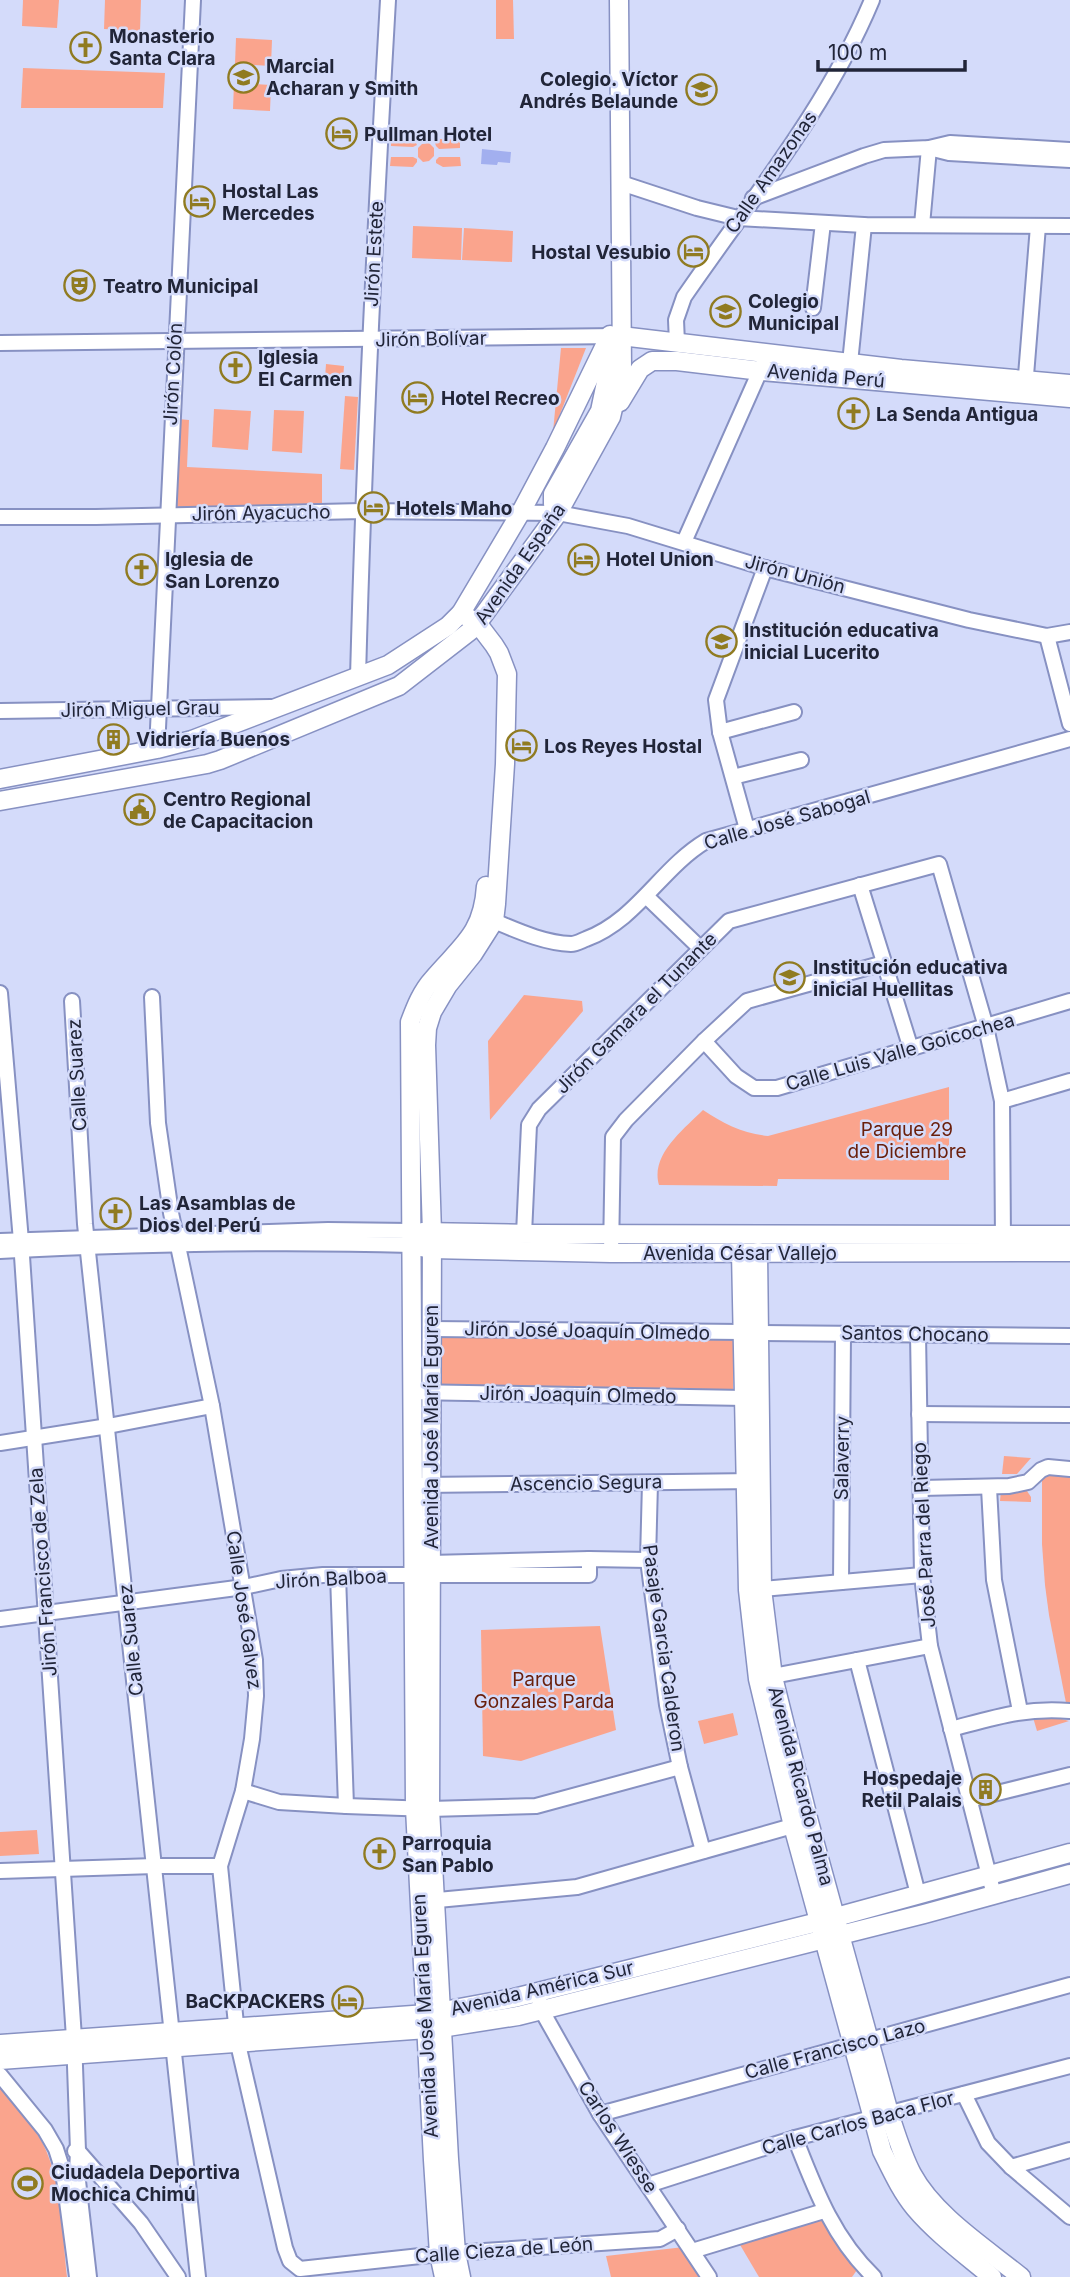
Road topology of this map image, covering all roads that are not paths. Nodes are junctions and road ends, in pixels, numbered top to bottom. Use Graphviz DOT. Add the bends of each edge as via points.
graph roads {
  1 [pos="193,0"];
  2 [pos="388,0"];
  3 [pos="609,0"];
  4 [pos="619,0"];
  5 [pos="872,0"];
  6 [pos="929,148"];
  7 [pos="1070,150"];
  8 [pos="1070,160"];
  9 [pos="778,163"];
  10 [pos="806,178"];
  11 [pos="621,183"];
  12 [pos="753,198"];
  13 [pos="738,218"];
  14 [pos="864,225"];
  15 [pos="922,225"];
  16 [pos="1038,226"];
  17 [pos="1070,226"];
  18 [pos="823,228"];
  19 [pos="813,308"];
  20 [pos="615,336"];
  21 [pos="370,340"];
  22 [pos="175,341"];
  23 [pos="0,343"];
  24 [pos="677,343"];
  25 [pos="764,362"];
  26 [pos="850,363"];
  27 [pos="901,376"];
  28 [pos="1070,384"];
  29 [pos="1025,387"];
  30 [pos="1070,398"];
  31 [pos="611,417"];
  32 [pos="362,511"];
  33 [pos="521,512"];
  34 [pos="558,513"];
  35 [pos="167,516"];
  36 [pos="0,517"];
  37 [pos="684,542"];
  38 [pos="765,568"];
  39 [pos="458,616"];
  40 [pos="474,628"];
  41 [pos="1070,632"];
  42 [pos="1047,636"];
  43 [pos="388,664"];
  44 [pos="358,677"];
  45 [pos="398,686"];
  46 [pos="280,707"];
  47 [pos="158,709"];
  48 [pos="0,710"];
  49 [pos="794,712"];
  50 [pos="1070,724"];
  51 [pos="720,732"];
  52 [pos="1070,739"];
  53 [pos="157,749"];
  54 [pos="801,760"];
  55 [pos="733,777"];
  56 [pos="0,779"];
  57 [pos="0,801"];
  58 [pos="747,830"];
  59 [pos="860,885"];
  60 [pos="646,896"];
  61 [pos="494,921"];
  62 [pos="701,948"];
  63 [pos="884,963"];
  64 [pos="0,993"];
  65 [pos="152,997"];
  66 [pos="72,1001"];
  67 [pos="1070,1002"];
  68 [pos="1,1013"];
  69 [pos="986,1027"];
  70 [pos="704,1041"];
  71 [pos="911,1049"];
  72 [pos="1070,1082"];
  73 [pos="1002,1101"];
  74 [pos="524,1234"];
  75 [pos="612,1234"];
  76 [pos="1070,1235"];
  77 [pos="411,1238"];
  78 [pos="176,1239"];
  79 [pos="0,1241"];
  80 [pos="431,1241"];
  81 [pos="88,1242"];
  82 [pos="1003,1243"];
  83 [pos="749,1244"];
  84 [pos="21,1245"];
  85 [pos="0,1251"];
  86 [pos="1070,1252"];
  87 [pos="611,1254"];
  88 [pos="431,1329"];
  89 [pos="750,1333"];
  90 [pos="844,1334"];
  91 [pos="918,1334"];
  92 [pos="1070,1336"];
  93 [pos="411,1392"];
  94 [pos="431,1393"];
  95 [pos="745,1398"];
  96 [pos="212,1406"];
  97 [pos="919,1415"];
  98 [pos="1070,1415"];
  99 [pos="108,1426"];
  100 [pos="34,1438"];
  101 [pos="0,1443"];
  102 [pos="1070,1469"];
  103 [pos="753,1481"];
  104 [pos="650,1483"];
  105 [pos="421,1485"];
  106 [pos="921,1488"];
  107 [pos="989,1488"];
  108 [pos="648,1560"];
  109 [pos="431,1569"];
  110 [pos="338,1575"];
  111 [pos="412,1575"];
  112 [pos="922,1575"];
  113 [pos="841,1582"];
  114 [pos="244,1587"];
  115 [pos="762,1589"];
  116 [pos="127,1602"];
  117 [pos="45,1613"];
  118 [pos="0,1619"];
  119 [pos="930,1646"];
  120 [pos="857,1660"];
  121 [pos="765,1678"];
  122 [pos="1020,1711"];
  123 [pos="1070,1711"];
  124 [pos="951,1729"];
  125 [pos="680,1768"];
  126 [pos="1070,1775"];
  127 [pos="243,1791"];
  128 [pos="969,1800"];
  129 [pos="346,1806"];
  130 [pos="422,1808"];
  131 [pos="801,1824"];
  132 [pos="703,1851"];
  133 [pos="1070,1853"];
  134 [pos="155,1866"];
  135 [pos="220,1866"];
  136 [pos="63,1869"];
  137 [pos="0,1871"];
  138 [pos="1070,1874"];
  139 [pos="988,1875"];
  140 [pos="918,1894"];
  141 [pos="994,1895"];
  142 [pos="427,1901"];
  143 [pos="827,1919"];
  144 [pos="833,1937"];
  145 [pos="1070,1985"];
  146 [pos="537,1991"];
  147 [pos="542,2011"];
  148 [pos="434,2021"];
  149 [pos="237,2035"];
  150 [pos="174,2040"];
  151 [pos="861,2042"];
  152 [pos="0,2044"];
  153 [pos="74,2047"];
  154 [pos="0,2060"];
  155 [pos="1070,2066"];
  156 [pos="0,2075"];
  157 [pos="964,2094"];
  158 [pos="600,2114"];
  159 [pos="880,2116"];
  160 [pos="795,2138"];
  161 [pos="57,2149"];
  162 [pos="1070,2150"];
  163 [pos="78,2151"];
  164 [pos="1011,2167"];
  165 [pos="648,2185"];
  166 [pos="824,2211"];
  167 [pos="1070,2217"];
  168 [pos="678,2229"];
  169 [pos="692,2250"];
  170 [pos="447,2254"];
  171 [pos="290,2261"];
  172 [pos="77,2277"];
  173 [pos="89,2277"];
  174 [pos="178,2277"];
  175 [pos="198,2277"];
  176 [pos="444,2277"];
  177 [pos="461,2277"];
  178 [pos="709,2277"];
  179 [pos="874,2277"];
  180 [pos="992,2277"];
  181 [pos="1021,2277"];
  1 -- 22 [label="street, Jirón Colón"];
  2 -- 21 [label="street, Jirón Estete"];
  3 -- 20 [label="main road, Avenida España"];
  4 -- 11 [label="main road, Avenida España"];
  5 -- 9 [label="street, Calle Amazonas" via="855,41"];
  6 -- 7 [label="street" via="950,143"];
  6 -- 8 [label="street"];
  6 -- 10 [label="street" via="884,150"];
  6 -- 15 [label="street"];
  9 -- 10 [label="street" via="789,174"];
  9 -- 12 [label="street, Calle Amazonas"];
  10 -- 12 [label="street"];
  11 -- 13 [label="street"];
  11 -- 20 [label="main road, Avenida España"];
  12 -- 13 [label="street, Calle Amazonas"];
  13 -- 18 [label="street"];
  13 -- 24 [label="street, Calle Amazonas" via="684,297 676,320"];
  14 -- 15 [label="street"];
  14 -- 18 [label="street"];
  14 -- 26 [label="street"];
  15 -- 16 [label="street"];
  16 -- 17 [label="street"];
  16 -- 29 [label="street"];
  18 -- 19 [label="street"];
  20 -- 21 [label="street, Jirón Bolívar"];
  20 -- 24 [label="main road, Avenida Perú"];
  20 -- 31 [label="main road, Avenida España" via="622,370"];
  20 -- 33 [label="main road, Avenida España"];
  20 -- 34 [label="main road" via="600,411 553,494"];
  21 -- 22 [label="street, Jirón Bolívar"];
  21 -- 32 [label="street, Jirón Estete"];
  22 -- 23 [label="street, Jirón Bolívar"];
  22 -- 35 [label="street, Jirón Colón"];
  24 -- 25 [label="main road, Avenida Perú"];
  25 -- 26 [label="main road, Avenida Perú"];
  25 -- 27 [label="main road, Avenida Perú"];
  25 -- 31 [label="main road, Avenida Perú" via="652,361 640,369"];
  25 -- 37 [label="street"];
  26 -- 27 [label="main road, Avenida Perú"];
  27 -- 29 [label="main road, Avenida Perú"];
  28 -- 29 [label="main road, Avenida Perú"];
  29 -- 30 [label="main road, Avenida Perú"];
  31 -- 34 [label="main road, Avenida España"];
  32 -- 33 [label="street, Jirón Ayacucho"];
  32 -- 35 [label="street, Jirón Ayacucho"];
  32 -- 44 [label="street, Jirón Estete"];
  33 -- 34 [label="street, Jirón Unión"];
  33 -- 39 [label="main road, Avenida España"];
  34 -- 37 [label="street, Jirón Unión"];
  34 -- 40 [label="main road, Avenida España"];
  35 -- 36 [label="street, Jirón Ayacucho"];
  35 -- 47 [label="street, Jirón Colón"];
  37 -- 38 [label="street, Jirón Unión"];
  38 -- 42 [label="street, Jirón Unión"];
  38 -- 51 [label="street" via="716,700"];
  39 -- 40 [label="main road, Avenida José María Eguren"];
  39 -- 43 [label="main road, Avenida España"];
  40 -- 45 [label="main road, Avenida España"];
  40 -- 61 [label="main road, Avenida José María Eguren" via="499,653 507,684"];
  40 -- 77 [label="main road, Avenida José María Eguren" via="498,671 485,902 471,937 422,994 410,1022"];
  41 -- 42 [label="street, Jirón Unión"];
  42 -- 50 [label="street"];
  43 -- 44 [label="main road, Avenida España"];
  43 -- 45 [label="main road" via="402,677"];
  44 -- 46 [label="main road, Avenida España"];
  45 -- 57 [label="main road, Avenida España" via="207,764"];
  46 -- 47 [label="street, Jirón Miguel Grau"];
  46 -- 53 [label="main road, Avenida España"];
  47 -- 48 [label="street, Jirón Miguel Grau"];
  47 -- 53 [label="street, Jirón Colón"];
  49 -- 51 [label="street"];
  51 -- 55 [label="street"];
  52 -- 58 [label="street, Calle José Sabogal"];
  53 -- 56 [label="main road, Avenida España"];
  54 -- 55 [label="street"];
  55 -- 58 [label="street"];
  58 -- 60 [label="street, Calle José Sabogal" via="690,850"];
  59 -- 62 [label="street, Jirón Gamara el Tunante" via="729,921"];
  59 -- 63 [label="street"];
  59 -- 69 [label="street, Jirón Gamara el Tunante" via="939,864"];
  60 -- 61 [label="street, Calle José Sabogal" via="605,932 573,944 530,936"];
  60 -- 62 [label="street"];
  61 -- 80 [label="main road, Avenida José María Eguren" via="448,985 427,1028"];
  62 -- 74 [label="street, Jirón Gamara el Tunante" via="539,1109 529,1125"];
  63 -- 70 [label="street" via="747,1001"];
  63 -- 71 [label="street"];
  64 -- 68 [label="street, Jirón Francisco de Zela"];
  65 -- 78 [label="street, Calle José Galvez" via="158,1123"];
  66 -- 81 [label="street, Calle Suarez"];
  67 -- 69 [label="street, Calle Luis Valle Goicochea"];
  68 -- 84 [label="street, Jirón Francisco de Zela"];
  69 -- 71 [label="street, Calle Luis Valle Goicochea"];
  69 -- 73 [label="street"];
  70 -- 71 [label="street, Calle Luis Valle Goicochea" via="736,1076 754,1087 777,1088"];
  70 -- 75 [label="street" via="613,1137"];
  72 -- 73 [label="street"];
  73 -- 82 [label="street"];
  74 -- 75 [label="main road, Avenida César Vallejo"];
  74 -- 80 [label="main road, Avenida César Vallejo"];
  75 -- 83 [label="main road, Avenida César Vallejo"];
  75 -- 87 [label="street"];
  76 -- 82 [label="main road, Avenida César Vallejo"];
  77 -- 78 [label="street" via="328,1230"];
  77 -- 80 [label="main road, Avenida César Vallejo"];
  77 -- 93 [label="main road, Avenida José María Eguren"];
  78 -- 81 [label="street"];
  78 -- 96 [label="street, Calle José Galvez"];
  79 -- 84 [label="street"];
  80 -- 87 [label="main road, Avenida César Vallejo"];
  80 -- 88 [label="main road, Avenida José María Eguren"];
  81 -- 84 [label="street"];
  81 -- 99 [label="street, Calle Suarez"];
  82 -- 83 [label="main road, Avenida César Vallejo"];
  82 -- 86 [label="main road, Avenida César Vallejo"];
  83 -- 87 [label="main road, Avenida César Vallejo"];
  83 -- 89 [label="main road, Avenida Ricardo Palma"];
  84 -- 85 [label="street"];
  84 -- 100 [label="street, Jirón Francisco de Zela"];
  88 -- 89 [label="street, Jirón José Joaquín Olmedo"];
  88 -- 94 [label="main road, Avenida José María Eguren"];
  89 -- 90 [label="street, Santos Chocano"];
  89 -- 95 [label="main road, Avenida Ricardo Palma"];
  89 -- 103 [label="main road, Avenida Ricardo Palma"];
  90 -- 91 [label="street, Santos Chocano"];
  90 -- 113 [label="street, Salaverry"];
  91 -- 92 [label="street, Santos Chocano"];
  91 -- 97 [label="street, José Parra del Riego"];
  93 -- 94 [label="street, Jirón Joaquín Olmedo"];
  93 -- 105 [label="main road, Avenida José María Eguren"];
  94 -- 95 [label="street, Jirón Joaquín Olmedo"];
  94 -- 105 [label="main road, Avenida José María Eguren"];
  95 -- 103 [label="main road, Avenida Ricardo Palma"];
  96 -- 99 [label="street"];
  96 -- 114 [label="street, Calle José Galvez"];
  97 -- 98 [label="street"];
  97 -- 106 [label="street, José Parra del Riego"];
  99 -- 100 [label="street"];
  99 -- 116 [label="street, Calle Suarez"];
  100 -- 101 [label="street"];
  100 -- 117 [label="street, Jirón Francisco de Zela"];
  102 -- 107 [label="street" via="1048,1467 1022,1484"];
  103 -- 104 [label="street, Ascencio Segura"];
  103 -- 115 [label="main road, Avenida Ricardo Palma"];
  103 -- 121 [label="main road, Avenida Ricardo Palma" via="748,1590"];
  104 -- 105 [label="street, Ascencio Segura"];
  104 -- 108 [label="street, Pasaje Garcia Calderon"];
  105 -- 109 [label="main road, Avenida José María Eguren"];
  105 -- 111 [label="main road, Avenida José María Eguren"];
  106 -- 107 [label="street"];
  106 -- 112 [label="street, José Parra del Riego"];
  107 -- 122 [label="street" via="994,1580"];
  108 -- 109 [label="street, Jirón Balboa" via="589,1559 589,1575"];
  108 -- 125 [label="street, Pasaje Garcia Calderon"];
  109 -- 111 [label="street, Jirón Balboa"];
  109 -- 130 [label="main road, Avenida José María Eguren"];
  110 -- 111 [label="street, Jirón Balboa"];
  110 -- 114 [label="street, Jirón Balboa"];
  110 -- 129 [label="street"];
  111 -- 130 [label="main road, Avenida José María Eguren"];
  112 -- 113 [label="street"];
  112 -- 119 [label="street, José Parra del Riego"];
  113 -- 115 [label="street"];
  114 -- 116 [label="street, Jirón Balboa"];
  114 -- 127 [label="street, Calle José Galvez" via="256,1696"];
  115 -- 121 [label="main road, Avenida Ricardo Palma"];
  116 -- 117 [label="street, Jirón Balboa"];
  116 -- 134 [label="street, Calle Suarez"];
  117 -- 118 [label="street, Jirón Balboa"];
  117 -- 136 [label="street, Jirón Francisco de Zela"];
  119 -- 120 [label="street"];
  119 -- 124 [label="street, José Parra del Riego"];
  120 -- 121 [label="street"];
  120 -- 140 [label="street"];
  121 -- 131 [label="main road, Avenida Ricardo Palma"];
  122 -- 123 [label="street"];
  122 -- 124 [label="street"];
  124 -- 128 [label="street, José Parra del Riego"];
  125 -- 130 [label="street" via="536,1806"];
  125 -- 132 [label="street, Pasaje Garcia Calderon"];
  126 -- 128 [label="street"];
  127 -- 129 [label="street" via="279,1802"];
  127 -- 135 [label="street, Calle José Galvez"];
  128 -- 139 [label="street, José Parra del Riego"];
  129 -- 130 [label="street"];
  130 -- 142 [label="main road, Avenida José María Eguren"];
  131 -- 132 [label="street"];
  131 -- 143 [label="main road, Avenida Ricardo Palma"];
  132 -- 142 [label="street" via="577,1887"];
  133 -- 139 [label="main road, Avenida América Sur"];
  134 -- 135 [label="street"];
  134 -- 136 [label="street"];
  134 -- 150 [label="street, Calle Suarez"];
  135 -- 149 [label="street, Calle José Galvez"];
  136 -- 137 [label="street"];
  136 -- 153 [label="street, Jirón Francisco de Zela"];
  138 -- 141 [label="main road, Avenida América Sur"];
  139 -- 140 [label="main road, Avenida América Sur"];
  139 -- 141 [label="street, José Parra del Riego"];
  140 -- 143 [label="main road, Avenida América Sur"];
  141 -- 144 [label="main road, Avenida América Sur"];
  142 -- 148 [label="main road, Avenida José María Eguren"];
  143 -- 144 [label="main road, Avenida Ricardo Palma"];
  143 -- 146 [label="main road, Avenida América Sur"];
  144 -- 147 [label="main road, Avenida América Sur"];
  144 -- 151 [label="main road, Avenida Ricardo Palma"];
  145 -- 151 [label="street, Calle Francisco Lazo"];
  146 -- 147 [label="street, Carlos Wiesse"];
  146 -- 148 [label="main road, Avenida América Sur"];
  147 -- 148 [label="main road, Avenida América Sur"];
  147 -- 158 [label="street, Carlos Wiesse"];
  148 -- 149 [label="main road, Avenida América Sur"];
  148 -- 170 [label="main road, Avenida José María Eguren"];
  149 -- 150 [label="main road, Avenida América Sur"];
  149 -- 171 [label="street, Calle José Galvez"];
  150 -- 153 [label="main road, Avenida América Sur"];
  150 -- 175 [label="street, Calle Suarez"];
  151 -- 158 [label="street, Calle Francisco Lazo"];
  151 -- 159 [label="main road, Avenida Ricardo Palma"];
  152 -- 153 [label="main road, Avenida América Sur"];
  153 -- 154 [label="main road, Avenida América Sur"];
  153 -- 163 [label="street, Jirón Francisco de Zela"];
  155 -- 157 [label="street, Calle Carlos Baca Flor"];
  156 -- 161 [label="street"];
  157 -- 159 [label="street, Calle Carlos Baca Flor"];
  157 -- 164 [label="street" via="988,2143"];
  158 -- 165 [label="street, Carlos Wiesse"];
  159 -- 160 [label="street, Calle Carlos Baca Flor"];
  159 -- 180 [label="main road, Avenida Ricardo Palma" via="882,2151 898,2185 932,2226"];
  159 -- 181 [label="main road, Avenida Ricardo Palma" via="925,2194"];
  160 -- 165 [label="street, Calle Carlos Baca Flor"];
  160 -- 166 [label="street"];
  161 -- 163 [label="street"];
  161 -- 172 [label="street"];
  162 -- 164 [label="street"];
  163 -- 173 [label="street, Jirón Francisco de Zela"];
  163 -- 174 [label="street" via="141,2223"];
  164 -- 167 [label="street"];
  165 -- 168 [label="street, Carlos Wiesse"];
  166 -- 169 [label="street"];
  166 -- 179 [label="street"];
  168 -- 169 [label="street, Carlos Wiesse"];
  168 -- 170 [label="street, Calle Cieza de León" via="660,2239"];
  169 -- 178 [label="street, Carlos Wiesse"];
  170 -- 171 [label="street, Calle Cieza de León" via="300,2269"];
  170 -- 176 [label="main road, Avenida José María Eguren"];
  170 -- 177 [label="main road, Avenida José María Eguren"];
}
